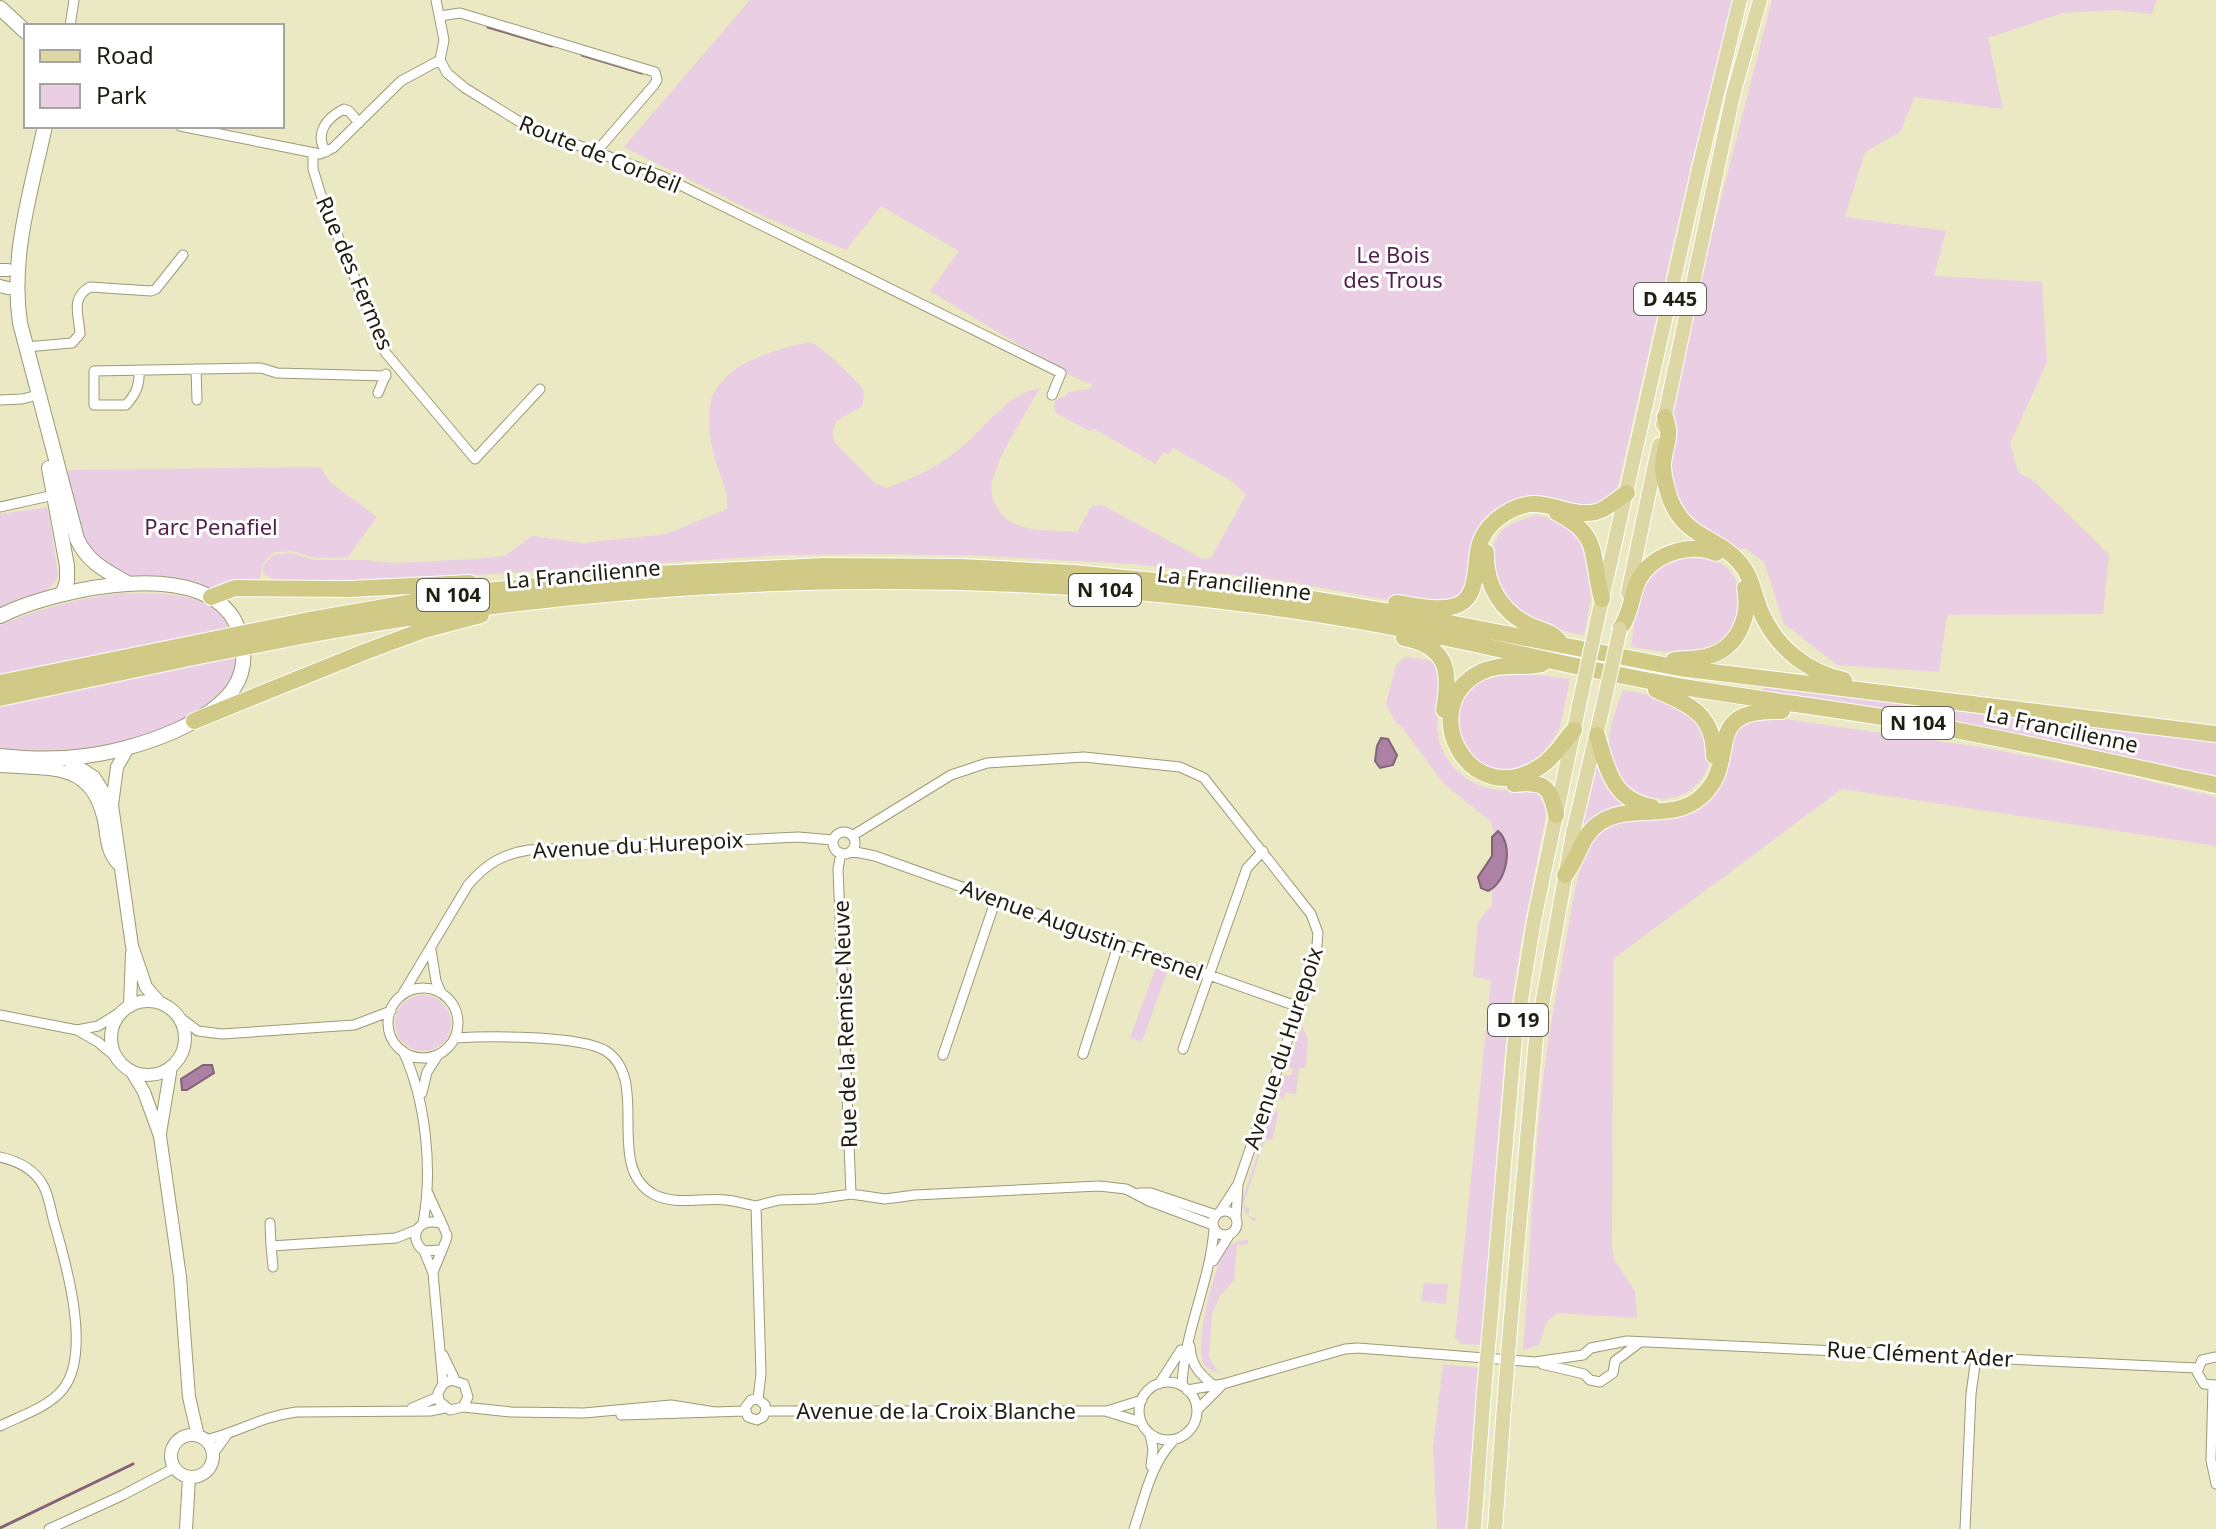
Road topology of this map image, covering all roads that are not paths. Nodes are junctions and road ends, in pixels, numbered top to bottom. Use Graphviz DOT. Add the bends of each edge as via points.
graph roads {
  1 [pos="74,0"];
  2 [pos="436,0"];
  3 [pos="1740,0"];
  4 [pos="1760,0"];
  5 [pos="0,8"];
  6 [pos="440,16"];
  7 [pos="70,24"];
  8 [pos="24,30"];
  9 [pos="440,60"];
  10 [pos="359,123"];
  11 [pos="37,128"];
  12 [pos="45,128"];
  13 [pos="190,128"];
  14 [pos="326,152"];
  15 [pos="596,152"];
  16 [pos="313,154"];
  17 [pos="183,255"];
  18 [pos="10,268"];
  19 [pos="7,287"];
  20 [pos="17,306"];
  21 [pos="25,347"];
  22 [pos="396,364"];
  23 [pos="196,369"];
  24 [pos="139,370"];
  25 [pos="386,376"];
  26 [pos="540,389"];
  27 [pos="378,393"];
  28 [pos="1052,395"];
  29 [pos="34,396"];
  30 [pos="0,400"];
  31 [pos="197,400"];
  32 [pos="1665,417"];
  33 [pos="1627,493"];
  34 [pos="54,495"];
  35 [pos="0,507"];
  36 [pos="603,578"];
  37 [pos="129,584"];
  38 [pos="63,593"];
  39 [pos="211,597"];
  40 [pos="1602,599"];
  41 [pos="500,604"];
  42 [pos="1342,604"];
  43 [pos="0,616"];
  44 [pos="1383,625"];
  45 [pos="306,628"];
  46 [pos="1620,629"];
  47 [pos="1563,645"];
  48 [pos="1588,660"];
  49 [pos="1551,661"];
  50 [pos="1659,664"];
  51 [pos="1612,665"];
  52 [pos="1638,679"];
  53 [pos="0,683"];
  54 [pos="1866,691"];
  55 [pos="0,698"];
  56 [pos="1802,705"];
  57 [pos="194,721"];
  58 [pos="1574,730"];
  59 [pos="2216,734"];
  60 [pos="1597,735"];
  61 [pos="128,748"];
  62 [pos="0,756"];
  63 [pos="65,758"];
  64 [pos="0,766"];
  65 [pos="2216,785"];
  66 [pos="112,805"];
  67 [pos="1556,815"];
  68 [pos="846,845"];
  69 [pos="1263,851"];
  70 [pos="120,866"];
  71 [pos="1565,875"];
  72 [pos="996,899"];
  73 [pos="1119,943"];
  74 [pos="132,946"];
  75 [pos="431,950"];
  76 [pos="1210,975"];
  77 [pos="441,993"];
  78 [pos="402,995"];
  79 [pos="160,1003"];
  80 [pos="1299,1007"];
  81 [pos="126,1009"];
  82 [pos="391,1011"];
  83 [pos="0,1015"];
  84 [pos="178,1016"];
  85 [pos="458,1024"];
  86 [pos="77,1030"];
  87 [pos="481,1036"];
  88 [pos="455,1038"];
  89 [pos="1183,1049"];
  90 [pos="403,1051"];
  91 [pos="439,1054"];
  92 [pos="1083,1054"];
  93 [pos="943,1055"];
  94 [pos="117,1058"];
  95 [pos="171,1067"];
  96 [pos="132,1072"];
  97 [pos="421,1100"];
  98 [pos="160,1136"];
  99 [pos="0,1157"];
  100 [pos="1238,1184"];
  101 [pos="427,1190"];
  102 [pos="851,1194"];
  103 [pos="756,1206"];
  104 [pos="1236,1217"];
  105 [pos="1216,1220"];
  106 [pos="270,1223"];
  107 [pos="439,1223"];
  108 [pos="419,1227"];
  109 [pos="1230,1234"];
  110 [pos="396,1238"];
  111 [pos="271,1246"];
  112 [pos="421,1248"];
  113 [pos="440,1250"];
  114 [pos="273,1267"];
  115 [pos="1210,1267"];
  116 [pos="433,1273"];
  117 [pos="1188,1335"];
  118 [pos="1642,1341"];
  119 [pos="1601,1347"];
  120 [pos="439,1348"];
  121 [pos="1583,1355"];
  122 [pos="1976,1357"];
  123 [pos="2216,1357"];
  124 [pos="1615,1361"];
  125 [pos="1535,1362"];
  126 [pos="2197,1368"];
  127 [pos="1584,1374"];
  128 [pos="455,1380"];
  129 [pos="443,1384"];
  130 [pos="1159,1384"];
  131 [pos="1218,1385"];
  132 [pos="2215,1385"];
  133 [pos="1184,1388"];
  134 [pos="189,1397"];
  135 [pos="438,1397"];
  136 [pos="468,1397"];
  137 [pos="758,1399"];
  138 [pos="1142,1400"];
  139 [pos="463,1407"];
  140 [pos="445,1408"];
  141 [pos="492,1409"];
  142 [pos="1197,1410"];
  143 [pos="400,1411"];
  144 [pos="745,1411"];
  145 [pos="766,1411"];
  146 [pos="1105,1411"];
  147 [pos="1141,1422"];
  148 [pos="0,1426"];
  149 [pos="1150,1434"];
  150 [pos="226,1436"];
  151 [pos="183,1437"];
  152 [pos="202,1438"];
  153 [pos="1174,1440"];
  154 [pos="213,1454"];
  155 [pos="174,1468"];
  156 [pos="1151,1474"];
  157 [pos="189,1477"];
  158 [pos="2216,1484"];
  159 [pos="49,1529"];
  160 [pos="186,1529"];
  161 [pos="1134,1529"];
  162 [pos="1474,1529"];
  163 [pos="1495,1529"];
  164 [pos="1965,1529"];
  1 -- 7 [label="street"];
  2 -- 6 [label="street"];
  3 -- 33 [label="main road, D 445"];
  4 -- 32 [label="main road, D 445" via="1733,95"];
  5 -- 8 [label="main road"];
  6 -- 9 [label="street"];
  6 -- 15 [label="street" via="460,13 655,72 654,85"];
  9 -- 10 [label="street" via="401,81"];
  9 -- 15 [label="street, Route de Corbeil" via="453,79 517,121"];
  10 -- 14 [label="street"];
  10 -- 14 [label="street" via="344,109 335,114 322,128"];
  11 -- 18 [label="main road"];
  12 -- 18 [label="main road"];
  13 -- 16 [label="street"];
  14 -- 16 [label="street"];
  15 -- 28 [label="street, Route de Corbeil" via="662,176 1061,373"];
  16 -- 22 [label="street, Rue des Fermes" via="321,195 385,352"];
  17 -- 21 [label="street" via="151,291 83,291 76,303 80,334 72,343"];
  18 -- 19 [label="main road"];
  18 -- 20 [label="main road"];
  19 -- 20 [label="main road"];
  19 -- 29 [label="main road" via="11,323"];
  20 -- 21 [label="main road"];
  21 -- 29 [label="main road"];
  22 -- 25 [label="street"];
  22 -- 26 [label="street, Rue des Fermes" via="475,459"];
  23 -- 24 [label="street"];
  23 -- 25 [label="street"];
  23 -- 31 [label="street"];
  24 -- 24 [label="street" via="140,382 126,405 94,405 94,371"];
  25 -- 27 [label="street"];
  29 -- 30 [label="street"];
  29 -- 34 [label="main road"];
  29 -- 37 [label="main road" via="82,549 95,564"];
  32 -- 46 [label="main road, D 445"];
  32 -- 54 [label="highway" via="1670,431 1663,464 1678,513 1699,536 1742,565 1762,614 1786,649 1808,666"];
  33 -- 40 [label="main road, D 445"];
  33 -- 42 [label="highway" via="1593,513 1541,503 1506,513 1481,540 1472,593 1454,607 1360,597"];
  34 -- 35 [label="street"];
  34 -- 38 [label="main road" via="68,576"];
  36 -- 39 [label="highway" via="577,573 421,586 235,588"];
  36 -- 42 [label="highway, La Francilienne / N 104" via="748,568 961,567 1130,577"];
  36 -- 45 [label="highway, La Francilienne / N 104" via="465,593"];
  37 -- 38 [label="main road"];
  37 -- 39 [label="main road" via="175,587"];
  38 -- 43 [label="main road"];
  39 -- 57 [label="main road" via="238,627 243,661 235,688"];
  40 -- 47 [label="highway" via="1593,548 1568,518 1532,511 1510,519 1490,537 1486,561 1495,595 1516,617 1555,635"];
  40 -- 48 [label="main road, D 445, bridge"];
  41 -- 44 [label="highway, La Francilienne / N 104" via="749,584 959,582 1214,600"];
  41 -- 45 [label="highway, La Francilienne / N 104"];
  41 -- 57 [label="highway" via="486,614 382,645"];
  42 -- 47 [label="highway, La Francilienne / N 104"];
  44 -- 49 [label="highway, La Francilienne / N 104"];
  44 -- 67 [label="highway" via="1397,637 1432,648 1447,667 1444,729 1457,762 1485,781 1543,786"];
  45 -- 53 [label="highway, La Francilienne / N 104, bridge"];
  45 -- 55 [label="highway, La Francilienne / N 104, bridge"];
  46 -- 50 [label="highway" via="1648,567 1672,553 1699,548 1725,557 1746,590 1740,632 1717,653"];
  46 -- 51 [label="main road, D 445, bridge"];
  47 -- 50 [label="highway, La Francilienne / N 104"];
  48 -- 58 [label="main road, D 19, bridge"];
  49 -- 52 [label="highway, La Francilienne / N 104"];
  49 -- 58 [label="highway" via="1496,667 1466,683 1451,712 1455,745 1473,769 1504,778 1539,768"];
  50 -- 54 [label="highway, La Francilienne / N 104"];
  51 -- 60 [label="main road, D 19, bridge"];
  52 -- 56 [label="highway, La Francilienne / N 104"];
  52 -- 60 [label="highway" via="1683,701 1705,720 1714,759 1704,786 1671,807 1634,802 1605,766"];
  54 -- 59 [label="highway, La Francilienne / N 104"];
  56 -- 65 [label="highway, La Francilienne / N 104" via="2007,740"];
  56 -- 71 [label="highway" via="1738,718 1722,743 1717,774 1700,799 1672,812 1609,818 1588,833"];
  57 -- 61 [label="main road"];
  58 -- 67 [label="main road, D 19"];
  60 -- 71 [label="main road, D 19"];
  61 -- 63 [label="main road"];
  61 -- 66 [label="street" via="117,767"];
  62 -- 63 [label="main road"];
  63 -- 66 [label="street" via="94,777"];
  64 -- 70 [label="street" via="56,769 90,786 99,799 110,856"];
  66 -- 70 [label="street"];
  67 -- 162 [label="main road, D 19, bridge" via="1515,1037"];
  68 -- 69 [label="street, Avenue du Hurepoix" via="867,825 974,766 1084,757 1192,771 1204,778"];
  68 -- 72 [label="street, Avenue Augustin Fresnel"];
  68 -- 75 [label="street, Avenue du Hurepoix" via="798,837 506,855 481,869 468,885"];
  68 -- 102 [label="street, Rue de la Remise Neuve" via="838,869"];
  69 -- 76 [label="street" via="1247,868"];
  69 -- 80 [label="street, Avenue du Hurepoix" via="1306,906 1318,933 1318,950"];
  70 -- 74 [label="street"];
  71 -- 163 [label="main road, D 19, bridge" via="1536,1039"];
  72 -- 73 [label="street, Avenue Augustin Fresnel"];
  72 -- 93 [label="street"];
  73 -- 76 [label="street, Avenue Augustin Fresnel"];
  73 -- 92 [label="street"];
  74 -- 79 [label="street" via="146,987"];
  74 -- 81 [label="street"];
  75 -- 77 [label="street"];
  75 -- 78 [label="street, Avenue du Hurepoix"];
  76 -- 80 [label="street, Avenue Augustin Fresnel"];
  76 -- 89 [label="street"];
  77 -- 78 [label="street" via="421,988"];
  77 -- 85 [label="street" via="454,1006"];
  78 -- 82 [label="street"];
  79 -- 81 [label="street" via="144,1001"];
  79 -- 84 [label="street"];
  80 -- 100 [label="street, Avenue du Hurepoix"];
  81 -- 86 [label="street" via="98,1026"];
  81 -- 94 [label="street" via="111,1035"];
  82 -- 84 [label="street" via="354,1025 222,1034 198,1031"];
  82 -- 90 [label="street" via="392,1038"];
  83 -- 86 [label="street"];
  84 -- 95 [label="street" via="185,1044"];
  85 -- 87 [label="street"];
  85 -- 88 [label="street"];
  86 -- 94 [label="street"];
  87 -- 88 [label="street"];
  87 -- 103 [label="street" via="590,1044 608,1052 625,1078 630,1156 640,1183 663,1198"];
  88 -- 91 [label="street"];
  90 -- 91 [label="street" via="421,1057"];
  90 -- 97 [label="street"];
  91 -- 97 [label="street" via="427,1072"];
  94 -- 96 [label="street"];
  95 -- 96 [label="street" via="148,1075"];
  95 -- 98 [label="street"];
  96 -- 98 [label="street"];
  97 -- 101 [label="street"];
  98 -- 134 [label="street" via="180,1277"];
  99 -- 148 [label="street" via="30,1169 44,1186 74,1300 76,1363 65,1388 51,1400"];
  100 -- 104 [label="street, Avenue du Hurepoix"];
  100 -- 105 [label="street, Avenue du Hurepoix"];
  101 -- 107 [label="street"];
  101 -- 108 [label="street"];
  102 -- 103 [label="street"];
  102 -- 105 [label="street" via="885,1199 1099,1186 1151,1193"];
  103 -- 137 [label="street"];
  104 -- 105 [label="street" via="1229,1211"];
  104 -- 109 [label="street" via="1237,1227"];
  105 -- 109 [label="street" via="1221,1234"];
  105 -- 115 [label="street, Avenue du Hurepoix"];
  106 -- 111 [label="street"];
  107 -- 108 [label="street" via="427,1221"];
  107 -- 113 [label="street" via="447,1233"];
  108 -- 110 [label="street"];
  108 -- 112 [label="street"];
  109 -- 115 [label="street, Avenue du Hurepoix"];
  110 -- 111 [label="street"];
  110 -- 112 [label="street"];
  111 -- 114 [label="street"];
  112 -- 113 [label="street"];
  112 -- 116 [label="street, Avenue de la Croix Blanche"];
  113 -- 116 [label="street, Avenue de la Croix Blanche"];
  115 -- 117 [label="street, Avenue du Hurepoix"];
  116 -- 120 [label="street, Avenue de la Croix Blanche"];
  117 -- 130 [label="street, Avenue du Hurepoix"];
  117 -- 131 [label="street" via="1197,1371"];
  117 -- 133 [label="street, Avenue du Hurepoix"];
  118 -- 119 [label="street, Rue Clément Ader"];
  118 -- 122 [label="street, Rue Clément Ader"];
  118 -- 124 [label="street, Rue Clément Ader"];
  119 -- 121 [label="street, Rue Clément Ader"];
  119 -- 124 [label="street"];
  120 -- 128 [label="street, Avenue de la Croix Blanche"];
  120 -- 129 [label="street, Avenue de la Croix Blanche"];
  121 -- 125 [label="street, Rue Clément Ader"];
  121 -- 127 [label="street"];
  122 -- 126 [label="street, Rue Clément Ader"];
  122 -- 164 [label="street"];
  123 -- 126 [label="street" via="2202,1360"];
  124 -- 127 [label="street, Rue Clément Ader" via="1605,1381"];
  125 -- 127 [label="street, Rue Clément Ader"];
  125 -- 131 [label="street, Rue Clément Ader" via="1358,1348"];
  126 -- 132 [label="street" via="2201,1381"];
  128 -- 129 [label="street"];
  128 -- 136 [label="street, Avenue de la Croix Blanche" via="464,1384"];
  129 -- 135 [label="street, Avenue de la Croix Blanche"];
  130 -- 133 [label="street"];
  130 -- 138 [label="street"];
  131 -- 133 [label="street, Rue Clément Ader"];
  131 -- 142 [label="street, Rue Clément Ader"];
  132 -- 158 [label="street" via="2211,1460"];
  133 -- 142 [label="street"];
  134 -- 151 [label="street"];
  134 -- 152 [label="street"];
  135 -- 140 [label="street"];
  135 -- 143 [label="street"];
  136 -- 139 [label="street"];
  136 -- 141 [label="street, Avenue de la Croix Blanche"];
  137 -- 144 [label="street" via="748,1402"];
  137 -- 145 [label="street, Avenue de la Croix Blanche"];
  138 -- 146 [label="street, Avenue de la Croix Blanche"];
  138 -- 147 [label="street"];
  139 -- 140 [label="street, Avenue de la Croix Blanche"];
  139 -- 141 [label="street, Avenue de la Croix Blanche"];
  140 -- 143 [label="street, Avenue de la Croix Blanche"];
  141 -- 144 [label="street, Avenue de la Croix Blanche" via="584,1413 671,1405"];
  142 -- 153 [label="street" via="1193,1426"];
  143 -- 150 [label="street, Avenue de la Croix Blanche" via="276,1414"];
  144 -- 145 [label="street, Avenue de la Croix Blanche" via="757,1420"];
  145 -- 146 [label="street, Avenue de la Croix Blanche"];
  146 -- 147 [label="street, Avenue de la Croix Blanche"];
  147 -- 149 [label="street"];
  149 -- 153 [label="street"];
  149 -- 156 [label="street"];
  150 -- 152 [label="street"];
  150 -- 154 [label="street"];
  151 -- 152 [label="street"];
  151 -- 155 [label="street" via="173,1447"];
  152 -- 154 [label="street"];
  153 -- 156 [label="street"];
  154 -- 157 [label="street" via="209,1469"];
  155 -- 157 [label="street"];
  155 -- 159 [label="street"];
  156 -- 161 [label="street"];
  157 -- 160 [label="street"];
}
